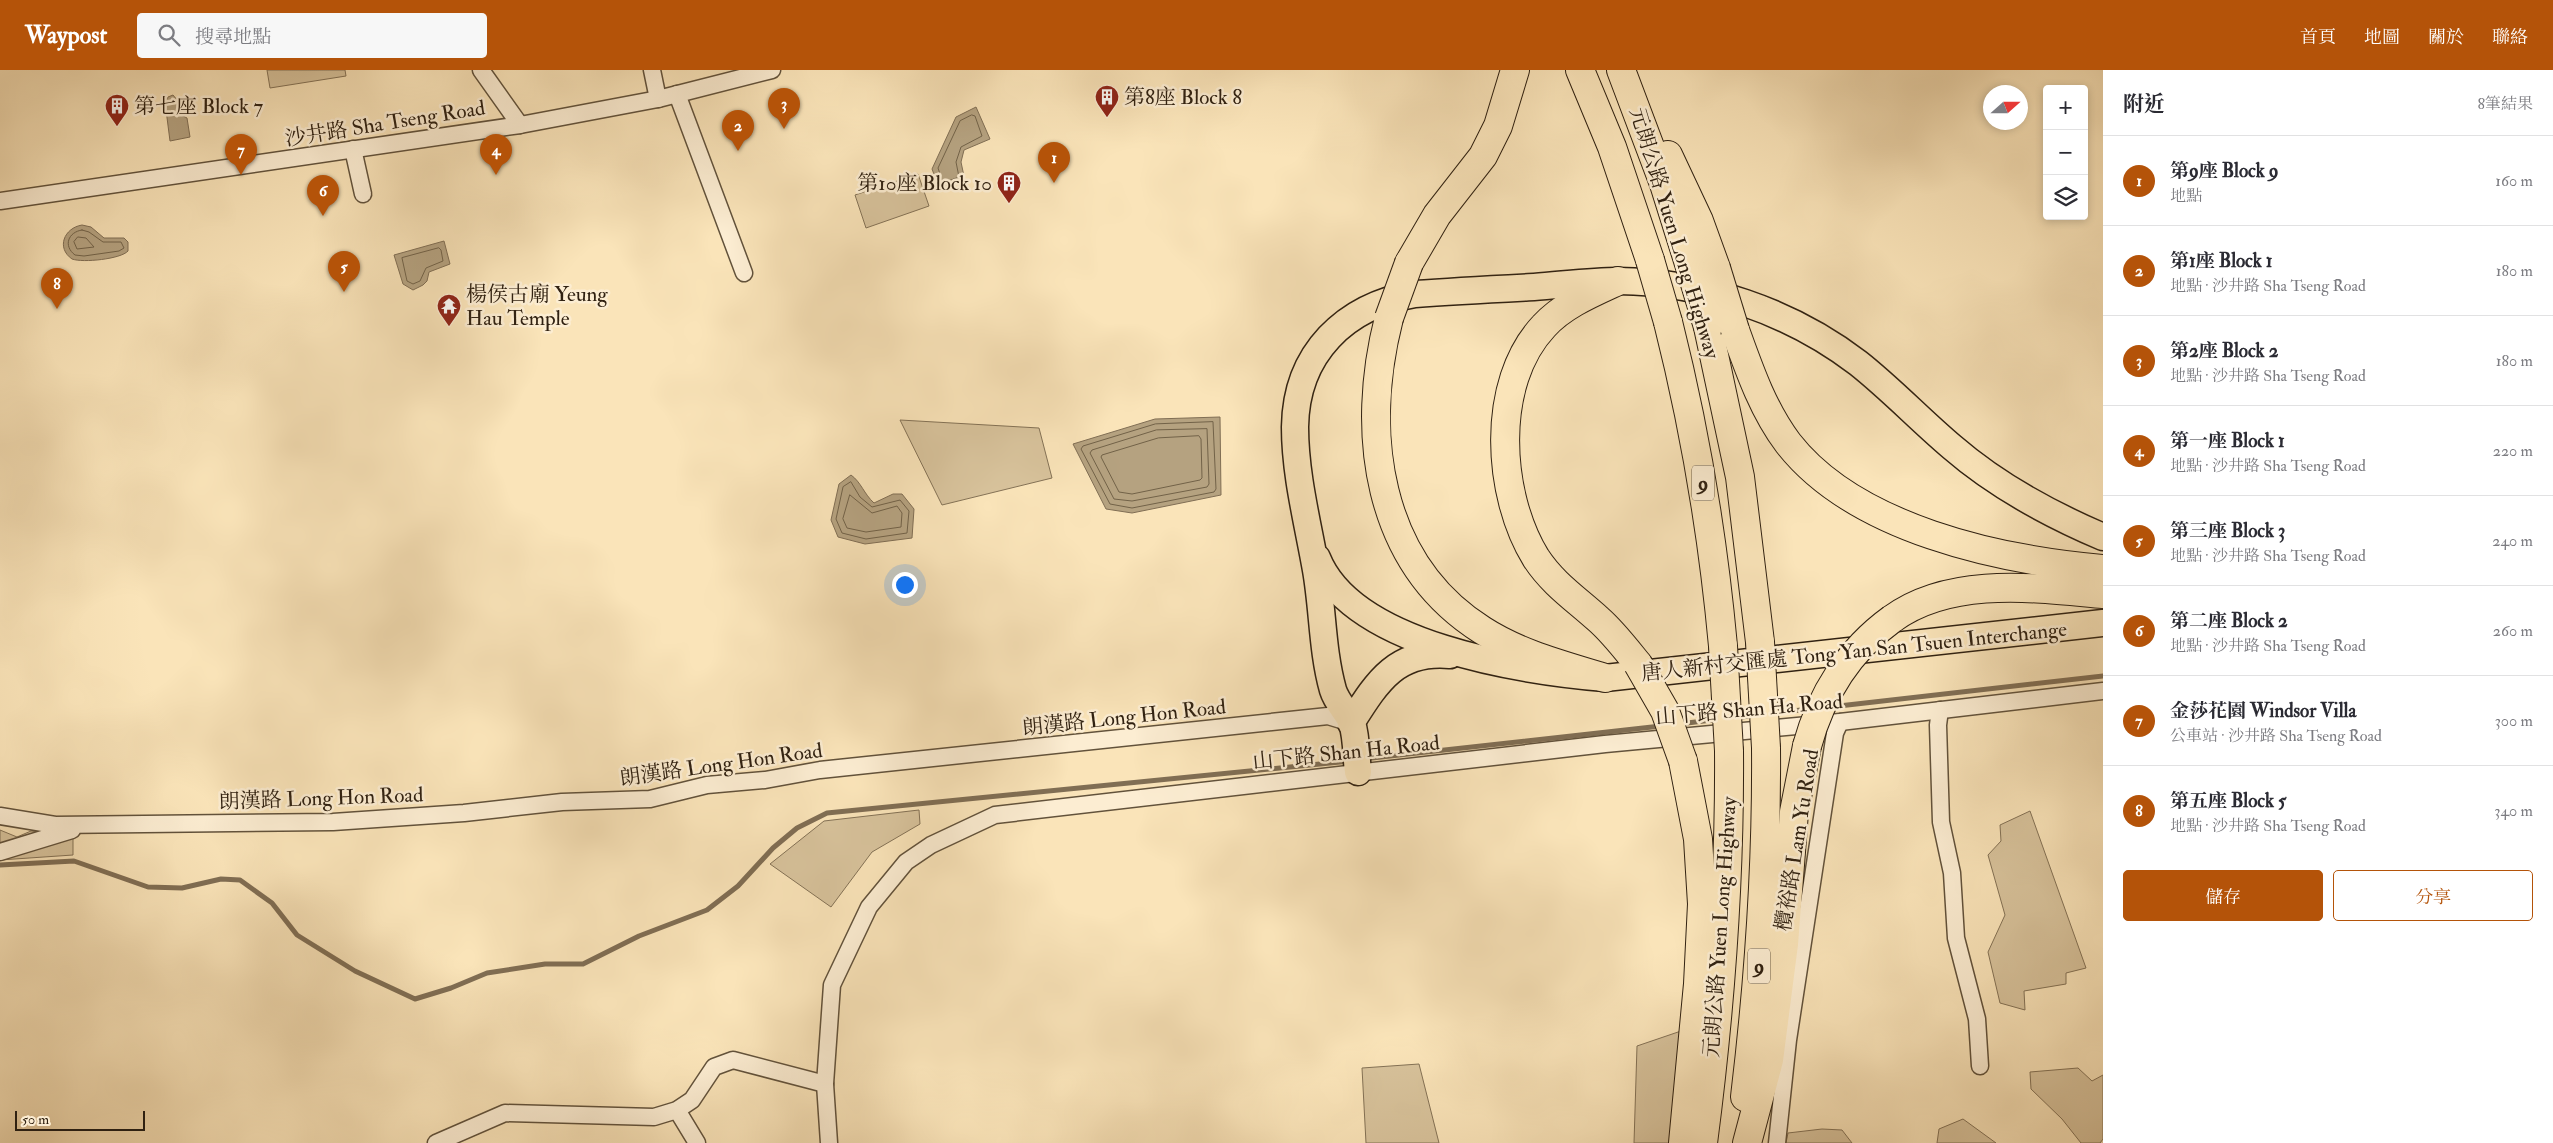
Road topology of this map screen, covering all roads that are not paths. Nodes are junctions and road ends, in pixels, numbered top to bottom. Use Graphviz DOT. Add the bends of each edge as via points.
graph roads {
  1 [pos="481,70"];
  2 [pos="652,70"];
  3 [pos="772,70"];
  4 [pos="1515,70"];
  5 [pos="1580,70"];
  6 [pos="1625,79"];
  7 [pos="677,94"];
  8 [pos="658,99"];
  9 [pos="520,125"];
  10 [pos="353,150"];
  11 [pos="363,194"];
  12 [pos="0,200"];
  13 [pos="1703,267"];
  14 [pos="744,273"];
  15 [pos="1618,281"];
  16 [pos="2103,537"];
  17 [pos="1311,544"];
  18 [pos="2103,570"];
  19 [pos="2103,594"];
  20 [pos="2103,623"];
  21 [pos="1469,656"];
  22 [pos="1605,678"];
  23 [pos="2103,691"];
  24 [pos="1940,710"];
  25 [pos="1840,722"];
  26 [pos="1352,729"];
  27 [pos="1358,768"];
  28 [pos="0,816"];
  29 [pos="94,825"];
  30 [pos="0,852"];
  31 [pos="1980,1066"];
  32 [pos="825,1084"];
  33 [pos="677,1110"];
  34 [pos="436,1143"];
  35 [pos="697,1143"];
  36 [pos="828,1143"];
  37 [pos="1683,1143"];
  38 [pos="1703,1143"];
  39 [pos="1739,1143"];
  40 [pos="1747,1143"];
  41 [pos="1777,1143"];
  1 -- 9 [label="street"];
  2 -- 8 [label="street"];
  3 -- 7 [label="street, 沙井路 Sha Tseng Road"];
  4 -- 22 [label="highway, bridge" via="1498,126 1483,156 1437,215 1409,263 1389,318 1376,383 1376,440 1385,495 1408,551 1432,586 1482,630 1521,650"];
  5 -- 38 [label="highway, 元朗公路 Yuen Long Highway / 9, bridge" via="1629,194 1668,322 1704,488 1714,558 1729,751 1729,869"];
  6 -- 13 [label="highway, 元朗公路 Yuen Long Highway / 9"];
  7 -- 8 [label="street, 沙井路 Sha Tseng Road"];
  7 -- 14 [label="street"];
  8 -- 9 [label="street, 沙井路 Sha Tseng Road"];
  9 -- 10 [label="street, 沙井路 Sha Tseng Road"];
  10 -- 11 [label="street"];
  10 -- 12 [label="street, 沙井路 Sha Tseng Road"];
  13 -- 18 [label="highway, bridge" via="1735,330 1761,397 1788,442 1815,471 1855,501 1906,525 1982,549"];
  13 -- 39 [label="highway, 元朗公路 Yuen Long Highway / 9, bridge" via="1708,327 1741,487 1760,642 1766,748 1766,844 1759,967"];
  15 -- 16 [label="main road" via="1708,292 1777,314 1822,338 1888,387 1952,448 1994,480 2041,509"];
  15 -- 17 [label="main road" via="1415,294 1370,307 1336,329 1320,347 1306,373 1296,413 1296,442"];
  15 -- 37 [label="highway, bridge" via="1558,313 1532,340 1512,386 1506,418 1506,453 1516,512 1537,558 1555,582 1598,620 1638,664 1665,711 1683,761 1698,839 1702,904"];
  17 -- 21 [label="main road" via="1326,575 1354,605 1402,632"];
  17 -- 26 [label="main road" via="1333,692"];
  19 -- 40 [label="highway, bridge" via="2027,588 1966,591 1918,604 1865,640 1842,669 1823,702 1807,746 1794,812 1784,944 1769,1060"];
  20 -- 22 [label="main road, 唐人新村交匯處 Tong Yan San Tsuen Interchange"];
  21 -- 22 [label="main road, 唐人新村交匯處 Tong Yan San Tsuen Interchange" via="1560,674"];
  21 -- 26 [label="main road" via="1439,654 1416,657 1394,668 1379,680"];
  23 -- 24 [label="street, 山下路 Shan Ha Road"];
  24 -- 25 [label="street, 山下路 Shan Ha Road"];
  24 -- 31 [label="street" via="1941,822 1952,873 1956,938 1977,1019"];
  25 -- 27 [label="street, 山下路 Shan Ha Road"];
  25 -- 41 [label="street, 欖裕路 Lam Yu Road" via="1835,733 1788,1040"];
  26 -- 27 [label="main road"];
  26 -- 29 [label="street, 朗漢路 Long Hon Road" via="1328,716 820,770 765,780 707,785 650,799 562,802 333,822"];
  27 -- 32 [label="street, 山下路 Shan Ha Road" via="1022,810 995,816 930,845 906,862 869,907 832,985"];
  28 -- 29 [label="street, 朗漢路 Long Hon Road" via="55,825"];
  29 -- 30 [label="street, 朗漢路 Long Hon Road"];
  32 -- 33 [label="street" via="733,1060 714,1067 692,1100"];
  32 -- 36 [label="street, 山下路 Shan Ha Road"];
  33 -- 34 [label="street" via="654,1117 506,1113"];
  33 -- 35 [label="street"];
}
